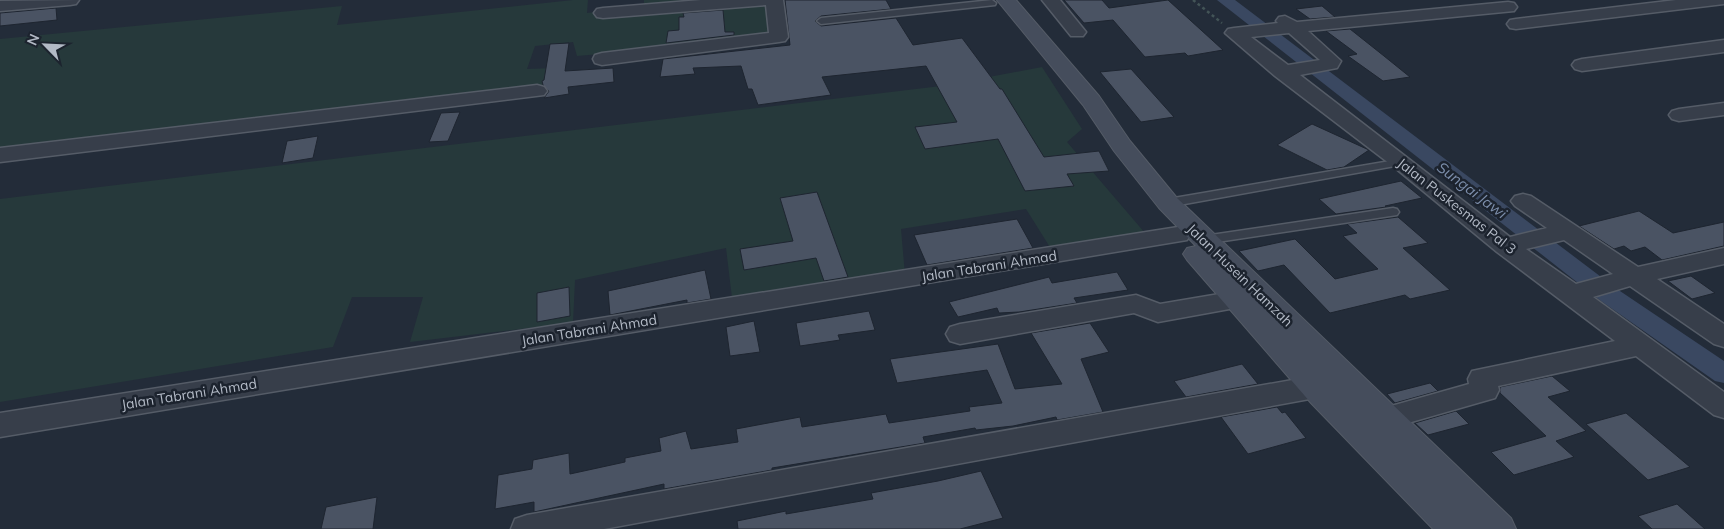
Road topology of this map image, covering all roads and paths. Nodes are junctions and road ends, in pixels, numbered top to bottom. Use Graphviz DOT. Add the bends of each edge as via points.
graph roads {
  1 [pos="70,0"];
  2 [pos="765,0"];
  3 [pos="774,0"];
  4 [pos="1051,0"];
  5 [pos="1193,0"];
  6 [pos="1720,0"];
  7 [pos="996,1"];
  8 [pos="0,6"];
  9 [pos="1508,7"];
  10 [pos="603,13"];
  11 [pos="1277,15"];
  12 [pos="821,21"];
  13 [pos="1516,24"];
  14 [pos="1293,26"];
  15 [pos="1078,32"];
  16 [pos="1239,33"];
  17 [pos="1724,46"];
  18 [pos="602,59"];
  19 [pos="1582,65"];
  20 [pos="1288,71"];
  21 [pos="537,91"];
  22 [pos="1724,109"];
  23 [pos="1679,115"];
  24 [pos="0,155"];
  25 [pos="1402,162"];
  26 [pos="1523,201"];
  27 [pos="1168,203"];
  28 [pos="1393,212"];
  29 [pos="1559,233"];
  30 [pos="1191,238"];
  31 [pos="1513,244"];
  32 [pos="1724,256"];
  33 [pos="1634,276"];
  34 [pos="1573,294"];
  35 [pos="1237,300"];
  36 [pos="960,334"];
  37 [pos="1724,338"];
  38 [pos="1641,346"];
  39 [pos="1315,387"];
  40 [pos="1724,407"];
  41 [pos="1387,418"];
  42 [pos="0,425"];
  43 [pos="527,529"];
  44 [pos="1457,529"];
  45 [pos="1498,529"];
  1 -- 8 [label="street"];
  2 -- 10 [label="street"];
  3 -- 18 [label="street" via="779,37"];
  4 -- 15 [label="street"];
  5 -- 16 [label="path"];
  6 -- 13 [label="street"];
  7 -- 12 [label="lane"];
  7 -- 27 [label="street, Jalan Husein Hamzah" via="1091,101"];
  7 -- 30 [label="street, Jalan Husein Hamzah" via="1151,207"];
  9 -- 14 [label="street"];
  11 -- 14 [label="street"];
  14 -- 16 [label="street"];
  14 -- 20 [label="street" via="1332,61"];
  16 -- 20 [label="street, Jalan Puskesmas Pal 3"];
  17 -- 19 [label="street"];
  20 -- 25 [label="street, Jalan Puskesmas Pal 3"];
  21 -- 24 [label="street"];
  22 -- 23 [label="street"];
  25 -- 27 [label="lane"];
  25 -- 31 [label="street, Jalan Puskesmas Pal 3"];
  26 -- 29 [label="street"];
  27 -- 30 [label="street, Jalan Husein Hamzah"];
  28 -- 30 [label="lane"];
  29 -- 31 [label="street"];
  29 -- 33 [label="street"];
  30 -- 35 [label="street, Jalan Husein Hamzah"];
  30 -- 41 [label="street, Jalan Husein Hamzah"];
  30 -- 42 [label="street, Jalan Tabrani Ahmad"];
  31 -- 34 [label="street, Jalan Puskesmas Pal 3"];
  32 -- 33 [label="street"];
  33 -- 34 [label="street"];
  33 -- 37 [label="street"];
  34 -- 38 [label="street, Jalan Puskesmas Pal 3"];
  35 -- 36 [label="street" via="1158,313 1136,304"];
  35 -- 39 [label="street, Jalan Husein Hamzah"];
  38 -- 40 [label="street, Jalan Puskesmas Pal 3"];
  38 -- 41 [label="street" via="1482,379 1485,390"];
  39 -- 43 [label="street"];
  39 -- 44 [label="street, Jalan Husein Hamzah"];
  41 -- 45 [label="street, Jalan Husein Hamzah"];
}
